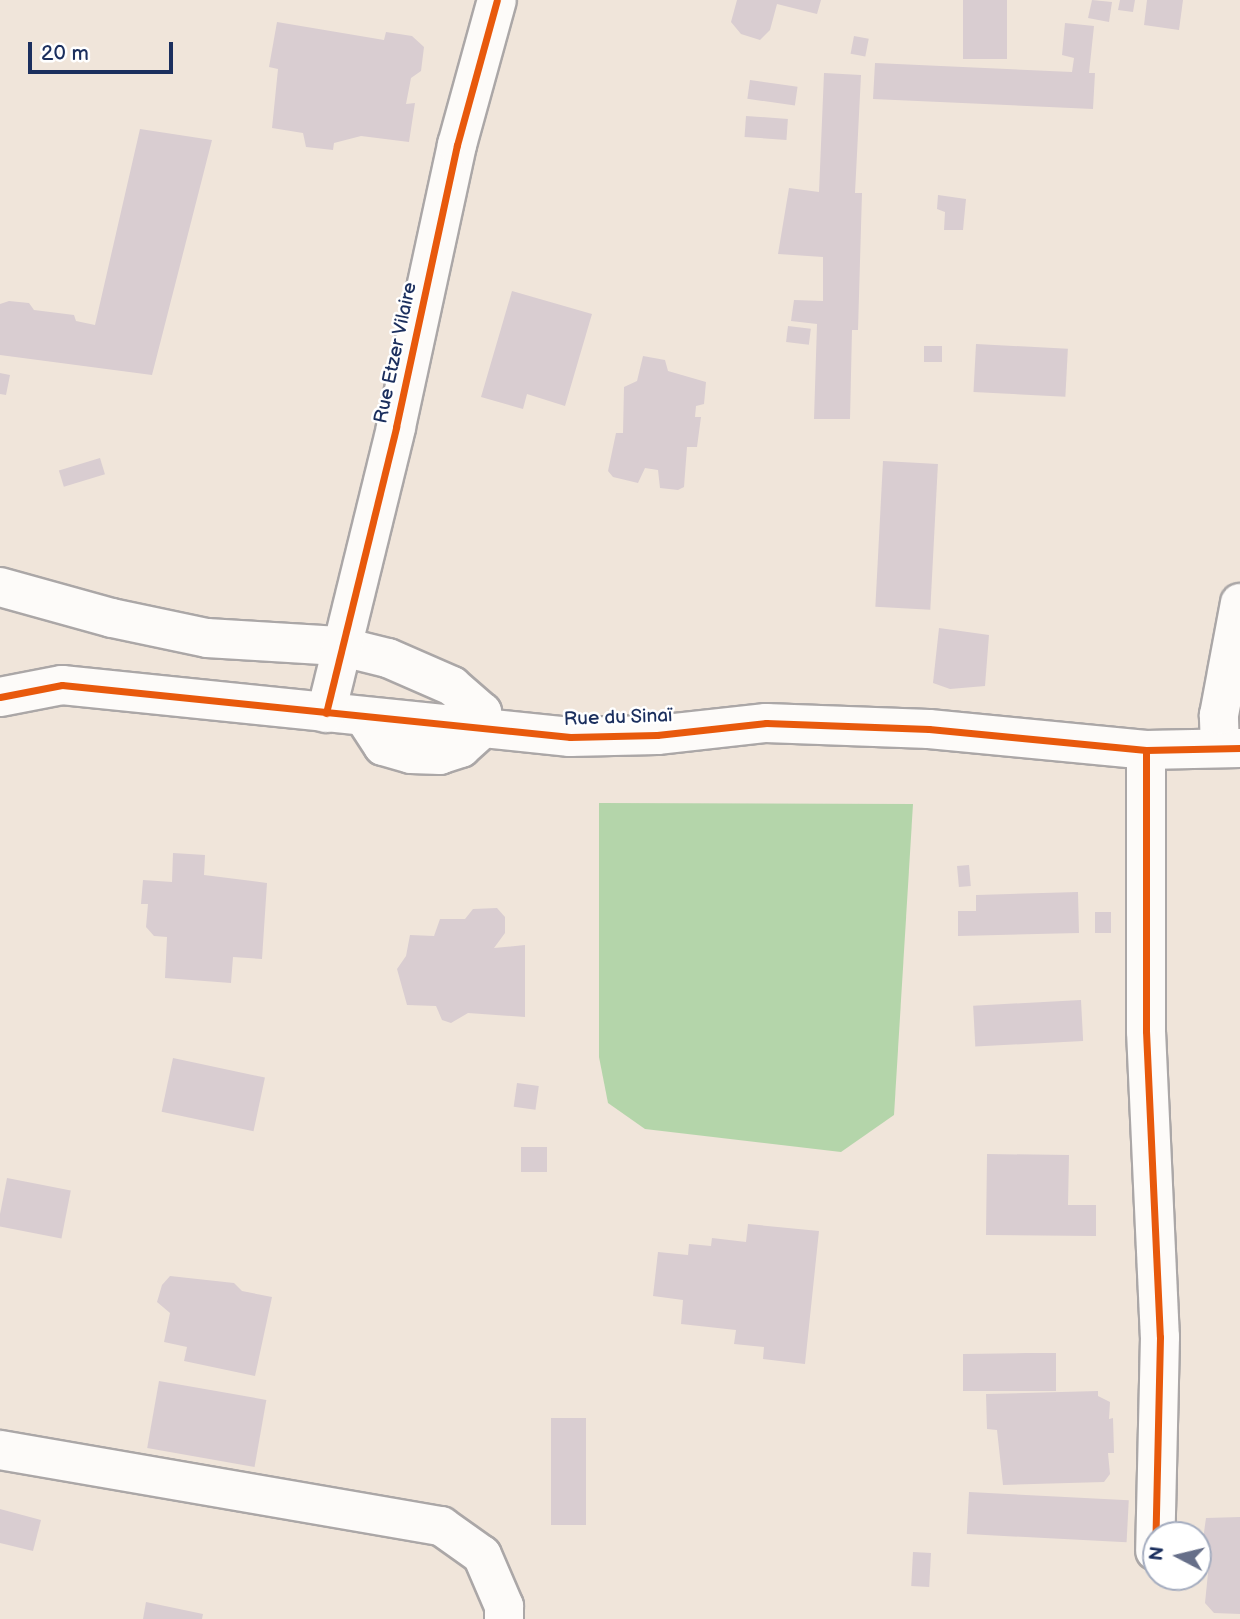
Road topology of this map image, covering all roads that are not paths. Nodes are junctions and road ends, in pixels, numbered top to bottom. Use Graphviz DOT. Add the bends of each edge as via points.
graph roads {
  1 [pos="497,0"];
  2 [pos="0,587"];
  3 [pos="1240,603"];
  4 [pos="339,646"];
  5 [pos="0,697"];
  6 [pos="326,713"];
  7 [pos="482,729"];
  8 [pos="1230,748"];
  9 [pos="1146,750"];
  10 [pos="0,1450"];
  11 [pos="1156,1521"];
  12 [pos="504,1619"];
  1 -- 4 [label="street, Rue Etzer Vilaire" via="457,145 358,592"];
  2 -- 4 [label="street" via="207,638"];
  3 -- 8 [label="street" via="1219,715"];
  4 -- 6 [label="street, Rue Etzer Vilaire"];
  4 -- 7 [label="street" via="388,658 452,686 481,712"];
  5 -- 6 [label="street, Rue du Sinaï" via="62,685"];
  6 -- 7 [label="street, Rue du Sinaï"];
  7 -- 9 [label="street, Rue du Sinaï" via="570,737 657,735 766,723 863,725"];
  8 -- 9 [label="street, Rue du Sinaï"];
  9 -- 11 [label="street" via="1146,1031 1160,1337"];
  10 -- 12 [label="street" via="441,1525 482,1555 504,1606"];
}
